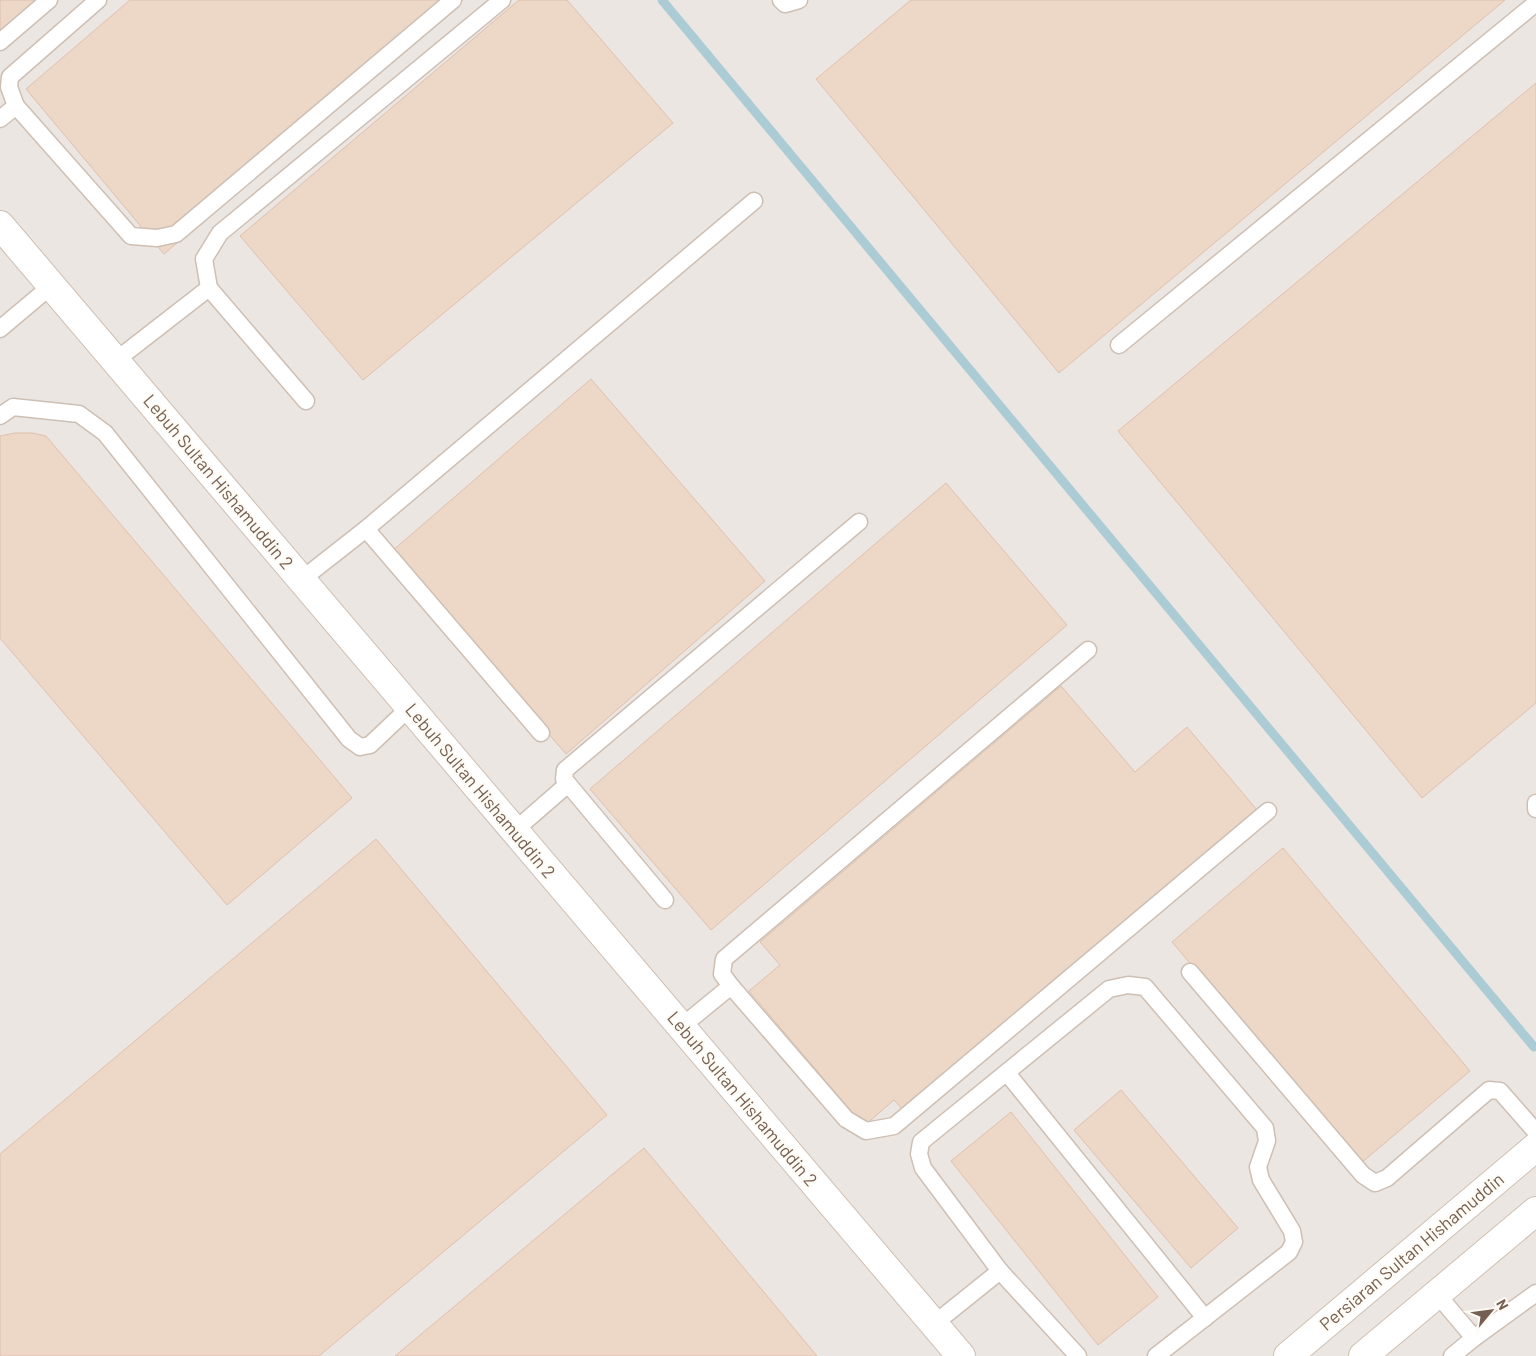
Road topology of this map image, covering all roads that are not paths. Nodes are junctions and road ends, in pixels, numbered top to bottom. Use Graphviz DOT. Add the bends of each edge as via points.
graph roads {
  1 [pos="49,0"];
  2 [pos="98,0"];
  3 [pos="453,0"];
  4 [pos="502,0"];
  5 [pos="781,0"];
  6 [pos="799,0"];
  7 [pos="1536,3"];
  8 [pos="0,42"];
  9 [pos="16,106"];
  10 [pos="0,119"];
  11 [pos="754,200"];
  12 [pos="0,224"];
  13 [pos="51,286"];
  14 [pos="209,288"];
  15 [pos="0,329"];
  16 [pos="1119,345"];
  17 [pos="115,361"];
  18 [pos="306,401"];
  19 [pos="0,416"];
  20 [pos="859,522"];
  21 [pos="366,529"];
  22 [pos="301,580"];
  23 [pos="1088,650"];
  24 [pos="409,708"];
  25 [pos="541,733"];
  26 [pos="568,784"];
  27 [pos="1536,803"];
  28 [pos="1536,809"];
  29 [pos="1268,811"];
  30 [pos="514,831"];
  31 [pos="664,900"];
  32 [pos="1190,972"];
  33 [pos="731,986"];
  34 [pos="681,1027"];
  35 [pos="1007,1073"];
  36 [pos="1536,1132"];
  37 [pos="1536,1147"];
  38 [pos="1536,1211"];
  39 [pos="1000,1271"];
  40 [pos="1536,1293"];
  41 [pos="1437,1294"];
  42 [pos="1205,1318"];
  43 [pos="934,1324"];
  44 [pos="1474,1338"];
  45 [pos="961,1356"];
  46 [pos="1078,1356"];
  47 [pos="1156,1356"];
  48 [pos="1288,1356"];
  49 [pos="1363,1356"];
  50 [pos="1452,1356"];
  1 -- 8 [label="lane"];
  2 -- 9 [label="lane" via="10,77 9,87"];
  3 -- 9 [label="lane" via="176,234 157,238 131,236"];
  4 -- 14 [label="lane" via="220,233 204,259"];
  5 -- 6 [label="lane" via="785,4"];
  7 -- 16 [label="lane"];
  9 -- 10 [label="lane"];
  11 -- 21 [label="lane"];
  12 -- 13 [label="street, Lebuh Sultan Hishamuddin 2"];
  13 -- 15 [label="lane"];
  13 -- 17 [label="street, Lebuh Sultan Hishamuddin 2"];
  14 -- 17 [label="lane"];
  14 -- 18 [label="lane"];
  17 -- 22 [label="street, Lebuh Sultan Hishamuddin 2"];
  19 -- 24 [label="lane" via="13,407 79,414 105,433 349,738 360,747 370,745"];
  20 -- 26 [label="lane" via="565,770 564,779"];
  21 -- 22 [label="lane"];
  21 -- 25 [label="lane"];
  22 -- 24 [label="street, Lebuh Sultan Hishamuddin 2"];
  23 -- 33 [label="lane" via="724,959 722,974"];
  24 -- 30 [label="street, Lebuh Sultan Hishamuddin 2"];
  26 -- 30 [label="lane"];
  26 -- 31 [label="lane"];
  27 -- 28 [label="lane"];
  29 -- 33 [label="lane" via="894,1126 866,1131 846,1119"];
  30 -- 34 [label="street, Lebuh Sultan Hishamuddin 2"];
  32 -- 36 [label="lane" via="1363,1175 1375,1183 1388,1178 1489,1090 1500,1091"];
  33 -- 34 [label="lane"];
  34 -- 43 [label="street, Lebuh Sultan Hishamuddin 2"];
  35 -- 39 [label="lane" via="921,1142 919,1154 923,1168"];
  35 -- 42 [label="lane"];
  35 -- 42 [label="lane" via="1110,989 1128,985 1144,987 1265,1128 1267,1141 1258,1167 1261,1180 1292,1231 1294,1242 1289,1252"];
  37 -- 48 [label="street, Persiaran Sultan Hishamuddin"];
  38 -- 41 [label="street"];
  39 -- 43 [label="lane"];
  39 -- 46 [label="lane"];
  40 -- 44 [label="lane"];
  41 -- 44 [label="lane"];
  41 -- 49 [label="street"];
  42 -- 47 [label="lane"];
  43 -- 45 [label="street, Lebuh Sultan Hishamuddin 2"];
  44 -- 50 [label="lane"];
}
